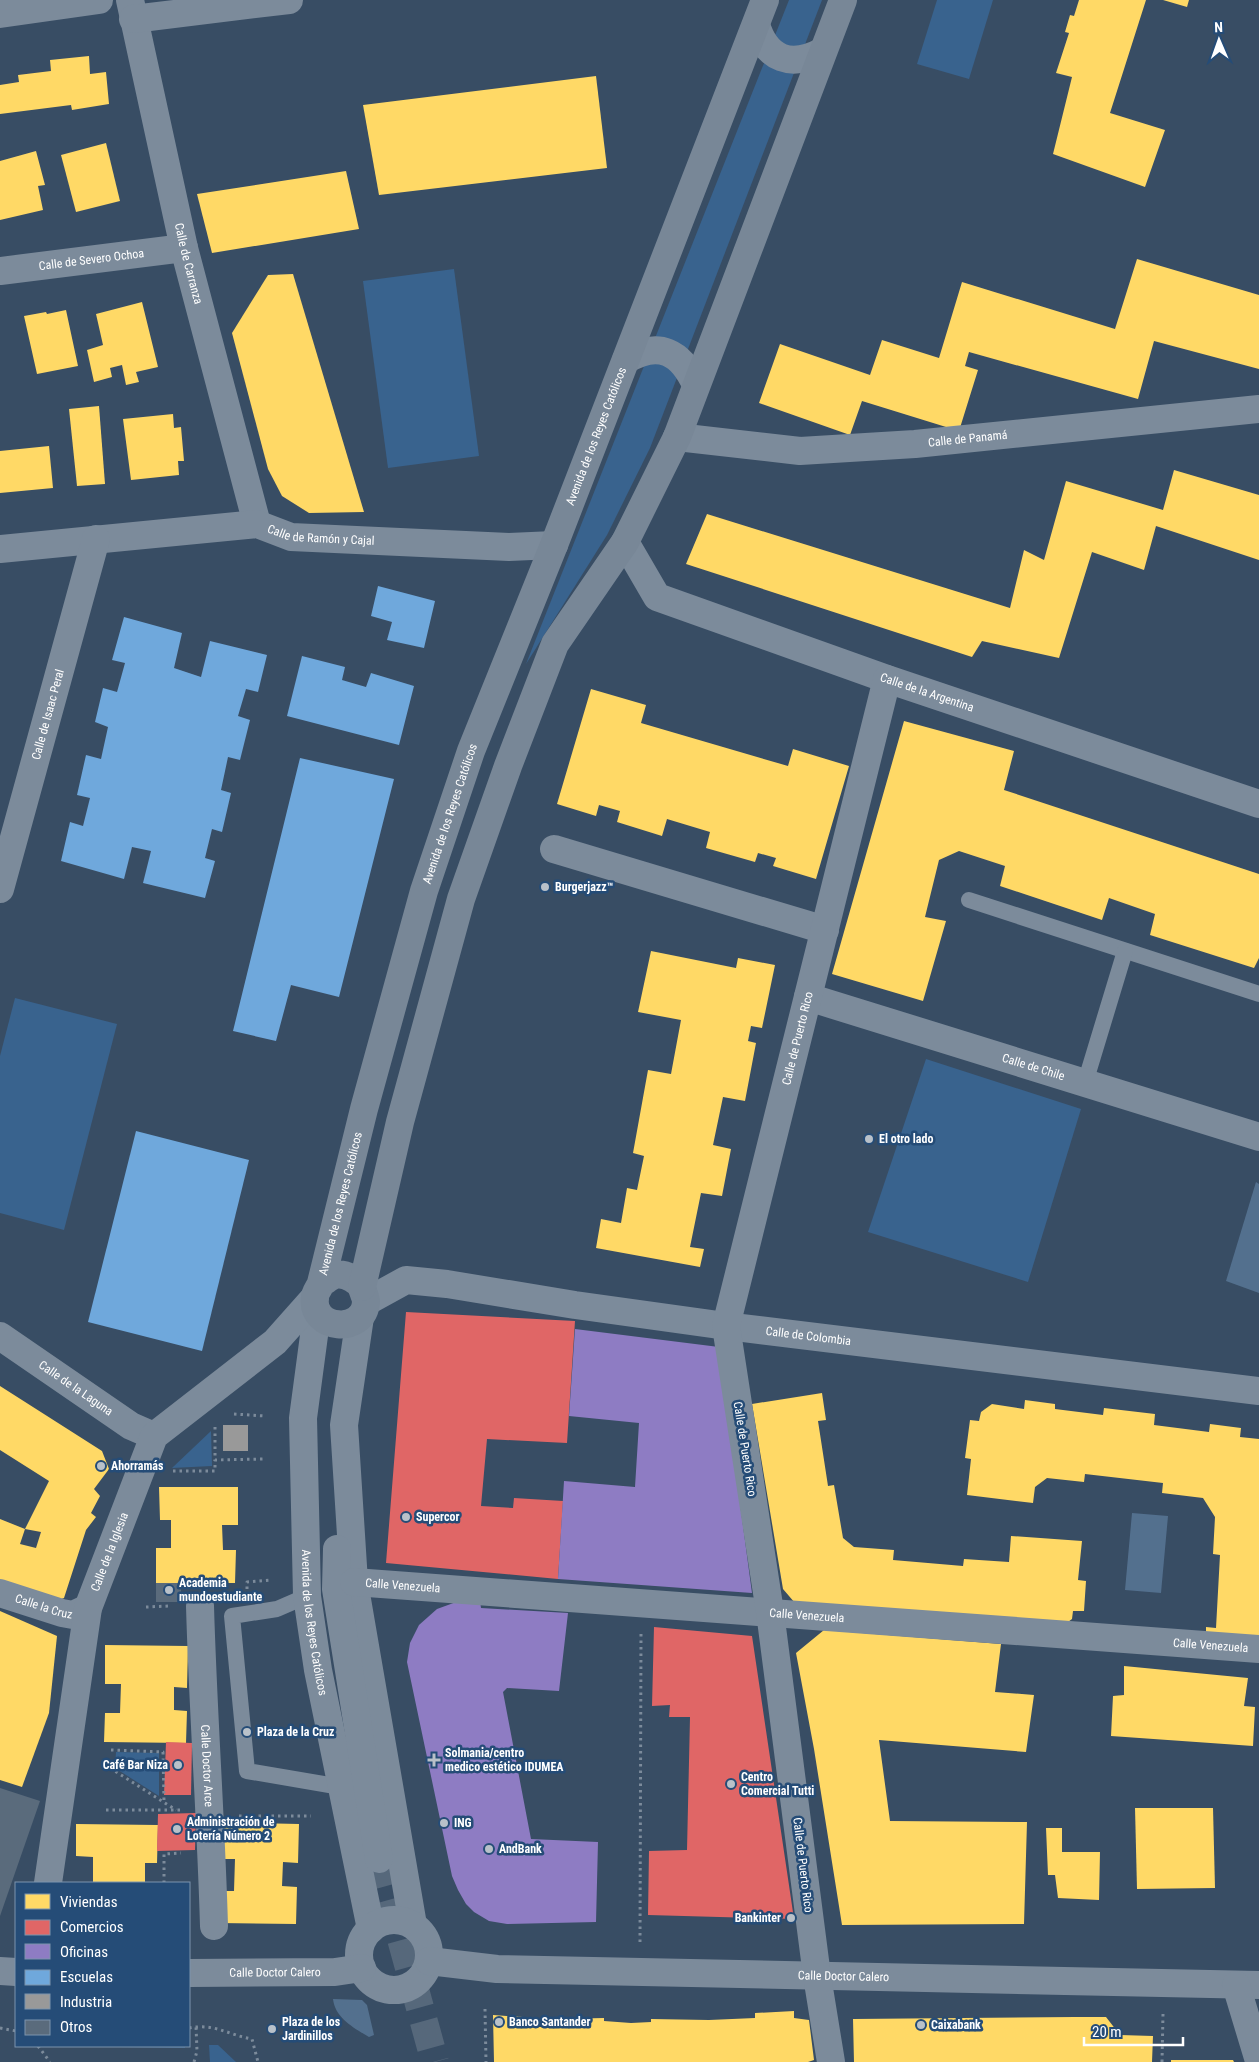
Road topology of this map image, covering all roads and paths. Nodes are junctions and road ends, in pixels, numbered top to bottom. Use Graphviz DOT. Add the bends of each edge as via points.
graph roads {
  1 [pos="99,0"];
  2 [pos="289,0"];
  3 [pos="843,0"];
  4 [pos="761,7"];
  5 [pos="132,9"];
  6 [pos="0,14"];
  7 [pos="823,50"];
  8 [pos="184,248"];
  9 [pos="0,271"];
  10 [pos="626,360"];
  11 [pos="696,385"];
  12 [pos="1259,409"];
  13 [pos="677,437"];
  14 [pos="257,524"];
  15 [pos="96,539"];
  16 [pos="625,542"];
  17 [pos="554,545"];
  18 [pos="0,549"];
  19 [pos="887,679"];
  20 [pos="1259,804"];
  21 [pos="554,849"];
  22 [pos="0,889"];
  23 [pos="969,900"];
  24 [pos="825,930"];
  25 [pos="1125,951"];
  26 [pos="1259,994"];
  27 [pos="808,996"];
  28 [pos="1085,1083"];
  29 [pos="1259,1137"];
  30 [pos="318,1297"];
  31 [pos="363,1302"];
  32 [pos="726,1326"];
  33 [pos="0,1336"];
  34 [pos="1259,1391"];
  35 [pos="233,1414"];
  36 [pos="265,1416"];
  37 [pos="215,1422"];
  38 [pos="344,1425"];
  39 [pos="154,1436"];
  40 [pos="263,1458"];
  41 [pos="215,1460"];
  42 [pos="165,1471"];
  43 [pos="354,1582"];
  44 [pos="0,1593"];
  45 [pos="307,1596"];
  46 [pos="641,1602"];
  47 [pos="200,1606"];
  48 [pos="88,1608"];
  49 [pos="770,1612"];
  50 [pos="1259,1649"];
  51 [pos="111,1750"];
  52 [pos="110,1768"];
  53 [pos="341,1787"];
  54 [pos="164,1802"];
  55 [pos="106,1810"];
  56 [pos="176,1810"];
  57 [pos="211,1813"];
  58 [pos="311,1816"];
  59 [pos="380,1859"];
  60 [pos="48,1882"];
  61 [pos="214,1926"];
  62 [pos="413,1926"];
  63 [pos="370,1929"];
  64 [pos="428,1961"];
  65 [pos="362,1968"];
  66 [pos="640,1972"];
  67 [pos="190,1973"];
  68 [pos="817,1976"];
  69 [pos="1248,1985"];
  70 [pos="485,2009"];
  71 [pos="1163,2013"];
  72 [pos="196,2026"];
  73 [pos="0,2028"];
  74 [pos="190,2028"];
  75 [pos="15,2031"];
  76 [pos="39,2047"];
  77 [pos="1259,2061"];
  78 [pos="50,2062"];
  79 [pos="194,2062"];
  80 [pos="258,2062"];
  81 [pos="486,2062"];
  82 [pos="831,2062"];
  83 [pos="1162,2062"];
  1 -- 6 [label="street"];
  2 -- 5 [label="street"];
  3 -- 7 [label="street, Avenida de los Reyes Católicos"];
  4 -- 7 [label="street, Avenida de los Reyes Católicos" via="760,39 769,50 782,58 796,60 810,58"];
  4 -- 10 [label="street, Avenida de los Reyes Católicos"];
  5 -- 8 [label="street, Calle de Carranza"];
  7 -- 11 [label="street, Avenida de los Reyes Católicos"];
  8 -- 9 [label="street, Calle de Severo Ochoa"];
  8 -- 14 [label="street, Calle de Carranza"];
  10 -- 11 [label="street, Avenida de los Reyes Católicos" via="647,351 663,350 688,368"];
  10 -- 17 [label="street, Avenida de los Reyes Católicos"];
  11 -- 13 [label="street, Avenida de los Reyes Católicos"];
  12 -- 13 [label="street, Calle de Panamá" via="915,444 800,451"];
  13 -- 16 [label="street, Avenida de los Reyes Católicos"];
  14 -- 15 [label="street, Calle de Ramón y Cajal"];
  14 -- 17 [label="street, Calle de Ramón y Cajal" via="291,537 509,547"];
  15 -- 18 [label="street, Calle de Ramón y Cajal"];
  15 -- 22 [label="street, Calle de Isaac Peral"];
  16 -- 19 [label="street, Calle de la Argentina" via="657,597"];
  16 -- 31 [label="street, Avenida de los Reyes Católicos" via="555,644 459,908 400,1122"];
  17 -- 30 [label="street, Avenida de los Reyes Católicos" via="471,751 424,891 364,1109"];
  19 -- 20 [label="street, Calle de la Argentina"];
  19 -- 24 [label="street, Calle de Puerto Rico"];
  21 -- 24 [label="street"];
  23 -- 25 [label="lane"];
  24 -- 27 [label="street, Calle de Puerto Rico"];
  25 -- 26 [label="lane"];
  25 -- 28 [label="lane"];
  27 -- 28 [label="street, Calle de Chile"];
  27 -- 32 [label="street, Calle de Puerto Rico"];
  28 -- 29 [label="street, Calle de Chile"];
  30 -- 31 [label="street" via="335,1275 350,1277"];
  30 -- 31 [label="street" via="330,1324 338,1325 346,1325"];
  30 -- 39 [label="street" via="276,1342"];
  30 -- 45 [label="street, Avenida de los Reyes Católicos" via="303,1418"];
  31 -- 32 [label="street, Calle de Colombia" via="406,1280"];
  31 -- 38 [label="street, Avenida de los Reyes Católicos"];
  32 -- 34 [label="street, Calle de Colombia"];
  32 -- 49 [label="street, Calle de Puerto Rico"];
  33 -- 39 [label="street, Calle de la Laguna" via="131,1426"];
  35 -- 36 [label="path"];
  37 -- 41 [label="path"];
  38 -- 43 [label="street, Avenida de los Reyes Católicos"];
  38 -- 59 [label="street, Avenida de los Reyes Católicos" via="336,1590"];
  39 -- 48 [label="street, Calle de la Iglesia"];
  40 -- 41 [label="path"];
  41 -- 42 [label="path" via="215,1471"];
  43 -- 46 [label="street, Calle Venezuela"];
  43 -- 62 [label="street, Avenida de los Reyes Católicos"];
  44 -- 48 [label="street, Calle la Cruz" via="73,1615"];
  45 -- 53 [label="street, Avenida de los Reyes Católicos"];
  45 -- 53 [label="lane" via="277,1609 232,1616 248,1771"];
  46 -- 49 [label="street, Calle Venezuela"];
  46 -- 66 [label="path"];
  47 -- 57 [label="street, Calle Doctor Arce" via="202,1691"];
  48 -- 60 [label="street, Calle de la Iglesia"];
  49 -- 50 [label="street, Calle Venezuela"];
  49 -- 68 [label="street, Calle de Puerto Rico"];
  51 -- 54 [label="path" via="163,1752"];
  52 -- 54 [label="path"];
  53 -- 63 [label="street, Avenida de los Reyes Católicos"];
  54 -- 56 [label="path"];
  55 -- 56 [label="path"];
  56 -- 57 [label="path"];
  57 -- 58 [label="path"];
  57 -- 61 [label="street, Calle Doctor Arce"];
  62 -- 63 [label="street" via="392,1920"];
  62 -- 64 [label="street" via="428,1943"];
  63 -- 65 [label="street" via="360,1949"];
  64 -- 65 [label="street" via="423,1976 404,1989 381,1987 371,1981"];
  64 -- 66 [label="street, Calle Doctor Calero" via="497,1969"];
  65 -- 67 [label="street, Calle Doctor Calero" via="335,1972"];
  66 -- 68 [label="street, Calle Doctor Calero"];
  68 -- 69 [label="street, Calle Doctor Calero"];
  68 -- 82 [label="street, Calle de Puerto Rico"];
  69 -- 77 [label="street"];
  70 -- 81 [label="path"];
  71 -- 83 [label="path"];
  72 -- 74 [label="path"];
  72 -- 79 [label="path"];
  72 -- 80 [label="path" via="221,2028 252,2039"];
  73 -- 75 [label="path"];
  76 -- 78 [label="path"];
}
